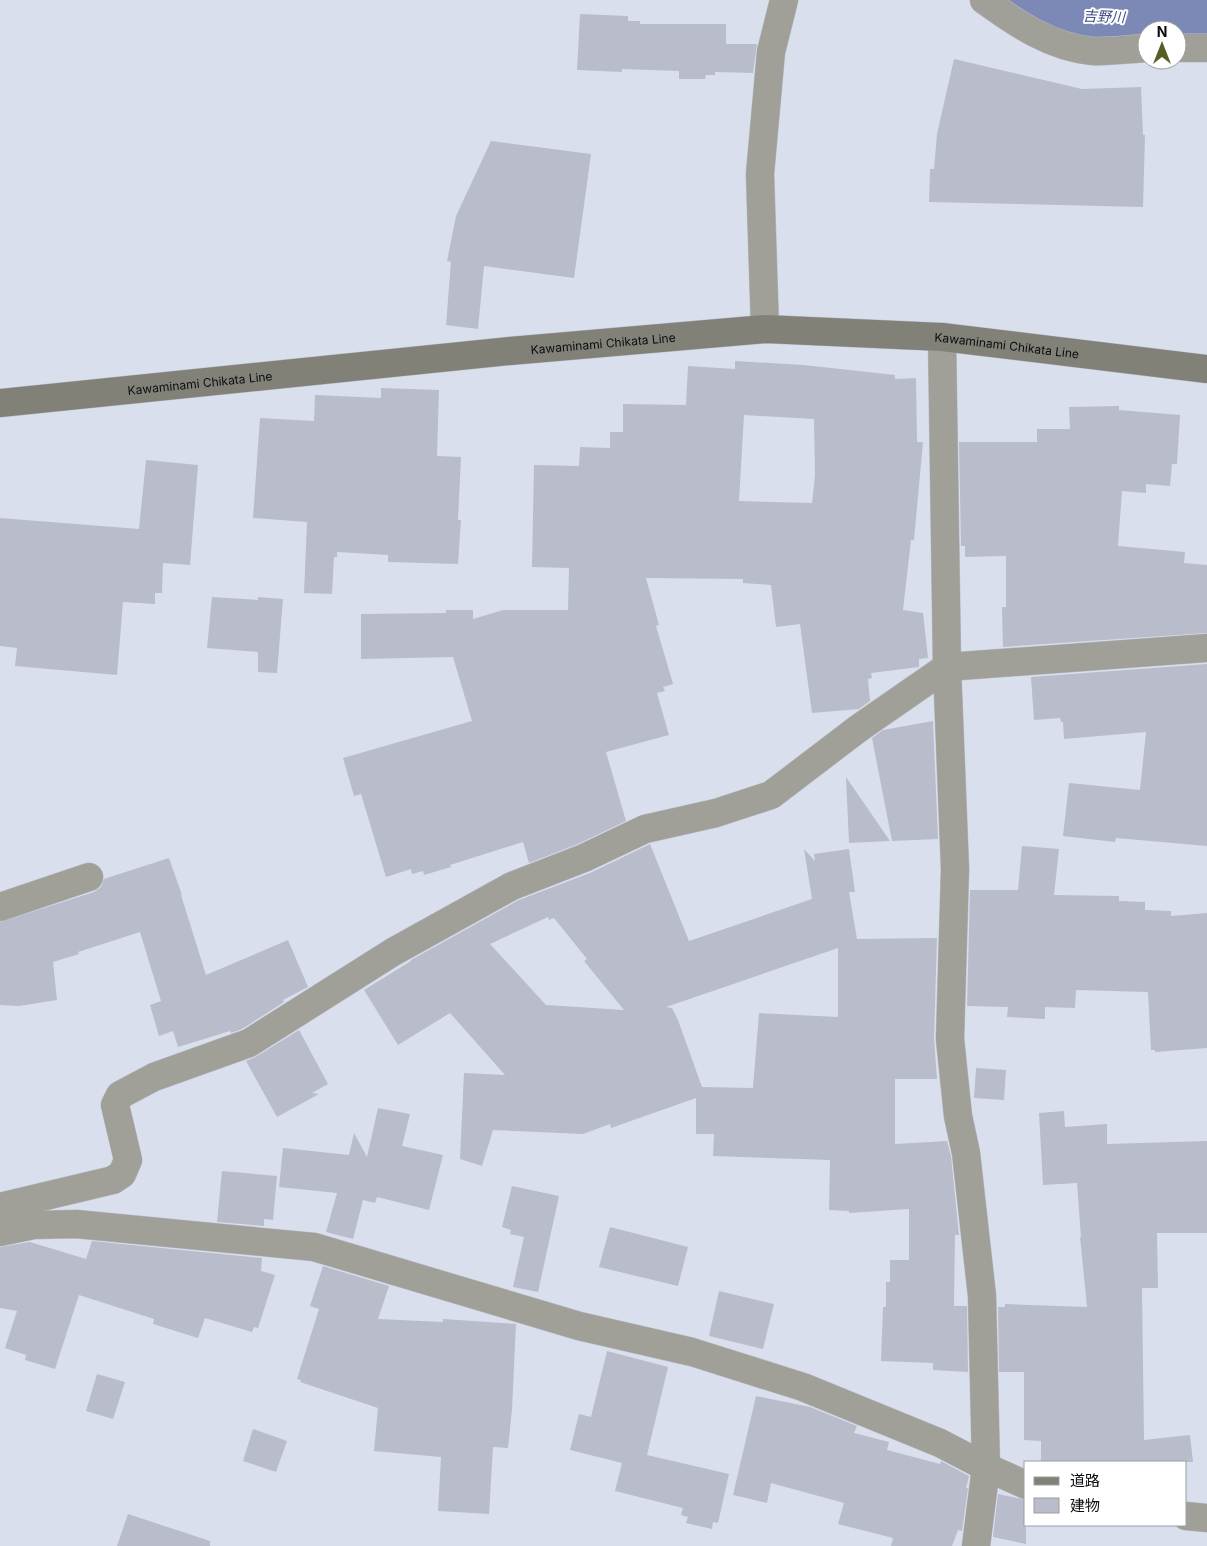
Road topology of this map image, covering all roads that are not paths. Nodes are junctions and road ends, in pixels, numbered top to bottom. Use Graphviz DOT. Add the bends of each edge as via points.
graph roads {
  1 [pos="784,0"];
  2 [pos="984,0"];
  3 [pos="1187,48"];
  4 [pos="1207,48"];
  5 [pos="1137,49"];
  6 [pos="765,329"];
  7 [pos="942,337"];
  8 [pos="1207,369"];
  9 [pos="0,403"];
  10 [pos="1207,648"];
  11 [pos="946,667"];
  12 [pos="89,877"];
  13 [pos="0,907"];
  14 [pos="0,1208"];
  15 [pos="0,1232"];
  16 [pos="986,1467"];
  17 [pos="1024,1484"];
  18 [pos="1187,1516"];
  19 [pos="1207,1518"];
  20 [pos="976,1546"];
  1 -- 6 [label="street" via="771,52 760,174"];
  2 -- 5 [label="street" via="1056,44 1093,51"];
  3 -- 4 [label="street"];
  6 -- 7 [label="main road, Kawaminami Chikata Line"];
  6 -- 9 [label="main road, Kawaminami Chikata Line" via="510,351"];
  7 -- 8 [label="main road, Kawaminami Chikata Line"];
  7 -- 11 [label="street"];
  10 -- 11 [label="street"];
  11 -- 14 [label="street" via="771,795 716,813 645,829 584,858 512,886 393,952 249,1043 154,1077 120,1095 115,1105 128,1160 122,1174 113,1180"];
  11 -- 16 [label="street" via="955,869 950,1039 982,1296"];
  12 -- 13 [label="street"];
  15 -- 16 [label="street" via="34,1225 76,1224 314,1247 579,1326 692,1352 803,1387 940,1443"];
  16 -- 17 [label="street"];
  16 -- 20 [label="street"];
  18 -- 19 [label="street"];
}
